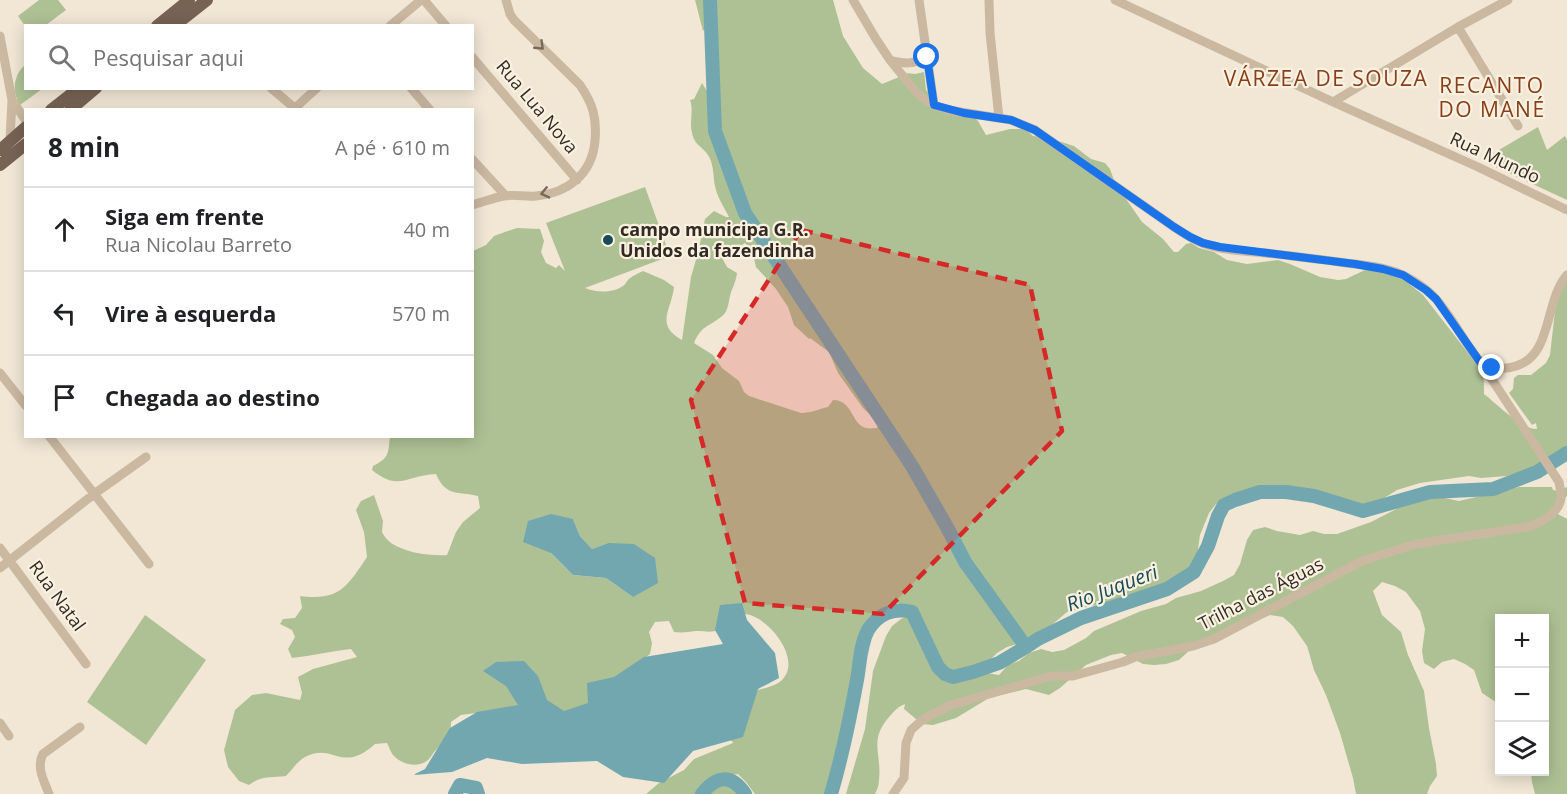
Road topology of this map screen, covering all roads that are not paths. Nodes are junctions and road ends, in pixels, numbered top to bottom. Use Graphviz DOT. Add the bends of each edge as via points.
graph roads {
  1 [pos="189,0"];
  2 [pos="207,0"];
  3 [pos="423,0"];
  4 [pos="506,0"];
  5 [pos="853,0"];
  6 [pos="919,0"];
  7 [pos="988,0"];
  8 [pos="1115,0"];
  9 [pos="1508,0"];
  10 [pos="159,24"];
  11 [pos="179,24"];
  12 [pos="393,24"];
  13 [pos="444,24"];
  14 [pos="1458,27"];
  15 [pos="0,42"];
  16 [pos="927,57"];
  17 [pos="474,59"];
  18 [pos="890,60"];
  19 [pos="76,90"];
  20 [pos="94,90"];
  21 [pos="273,90"];
  22 [pos="315,90"];
  23 [pos="413,90"];
  24 [pos="12,100"];
  25 [pos="1333,102"];
  26 [pos="934,105"];
  27 [pos="54,108"];
  28 [pos="75,108"];
  29 [pos="295,108"];
  30 [pos="297,108"];
  31 [pos="428,108"];
  32 [pos="24,118"];
  33 [pos="999,118"];
  34 [pos="1518,126"];
  35 [pos="24,129"];
  36 [pos="10,140"];
  37 [pos="24,144"];
  38 [pos="0,150"];
  39 [pos="474,161"];
  40 [pos="0,165"];
  41 [pos="577,180"];
  42 [pos="505,195"];
  43 [pos="474,205"];
  44 [pos="1567,210"];
  45 [pos="1567,275"];
  46 [pos="1480,362"];
  47 [pos="0,373"];
  48 [pos="24,403"];
  49 [pos="51,438"];
  50 [pos="146,457"];
  51 [pos="94,494"];
  52 [pos="0,548"];
  53 [pos="10,560"];
  54 [pos="149,564"];
  55 [pos="0,568"];
  56 [pos="86,664"];
  57 [pos="0,723"];
  58 [pos="80,727"];
  59 [pos="9,736"];
  60 [pos="49,794"];
  61 [pos="893,794"];
  1 -- 10 [label="main road"];
  2 -- 11 [label="main road"];
  3 -- 12 [label="street"];
  3 -- 13 [label="street"];
  4 -- 41 [label="street, one-way" via="514,20 580,85 591,104 596,123 595,148 590,165"];
  5 -- 18 [label="street"];
  6 -- 16 [label="street"];
  7 -- 33 [label="street"];
  8 -- 25 [label="street, Rua Mundo"];
  9 -- 14 [label="street"];
  14 -- 25 [label="street"];
  14 -- 34 [label="street"];
  15 -- 24 [label="street"];
  16 -- 18 [label="street" via="911,63"];
  16 -- 26 [label="street"];
  17 -- 41 [label="street, Rua Lua Nova"];
  18 -- 26 [label="street" via="915,91"];
  19 -- 27 [label="main road"];
  20 -- 28 [label="main road"];
  21 -- 29 [label="street"];
  22 -- 30 [label="street"];
  23 -- 31 [label="street"];
  24 -- 32 [label="street"];
  24 -- 36 [label="street"];
  25 -- 44 [label="street, Rua Mundo"];
  26 -- 33 [label="street"];
  33 -- 46 [label="street" via="1035,130 1203,243 1355,264 1403,275 1436,299"];
  35 -- 36 [label="main road"];
  36 -- 38 [label="main road"];
  37 -- 40 [label="main road"];
  39 -- 42 [label="street"];
  41 -- 42 [label="street, one-way" via="540,195"];
  42 -- 43 [label="street"];
  45 -- 46 [label="street" via="1555,294 1535,354 1516,366 1503,368"];
  46 -- 61 [label="street, Trilha das Águas" via="1559,482 1559,505 1546,519 1535,525 1394,550 1362,561 1214,639 1193,646 1135,657 1073,676 1051,676 951,705 911,730 906,743 904,778"];
  47 -- 48 [label="street"];
  49 -- 51 [label="street"];
  50 -- 51 [label="street"];
  51 -- 53 [label="street"];
  51 -- 54 [label="street"];
  52 -- 53 [label="street, Rua Natal"];
  53 -- 55 [label="street"];
  53 -- 56 [label="street, Rua Natal"];
  57 -- 59 [label="street"];
  58 -- 60 [label="street" via="40,760"];
}
